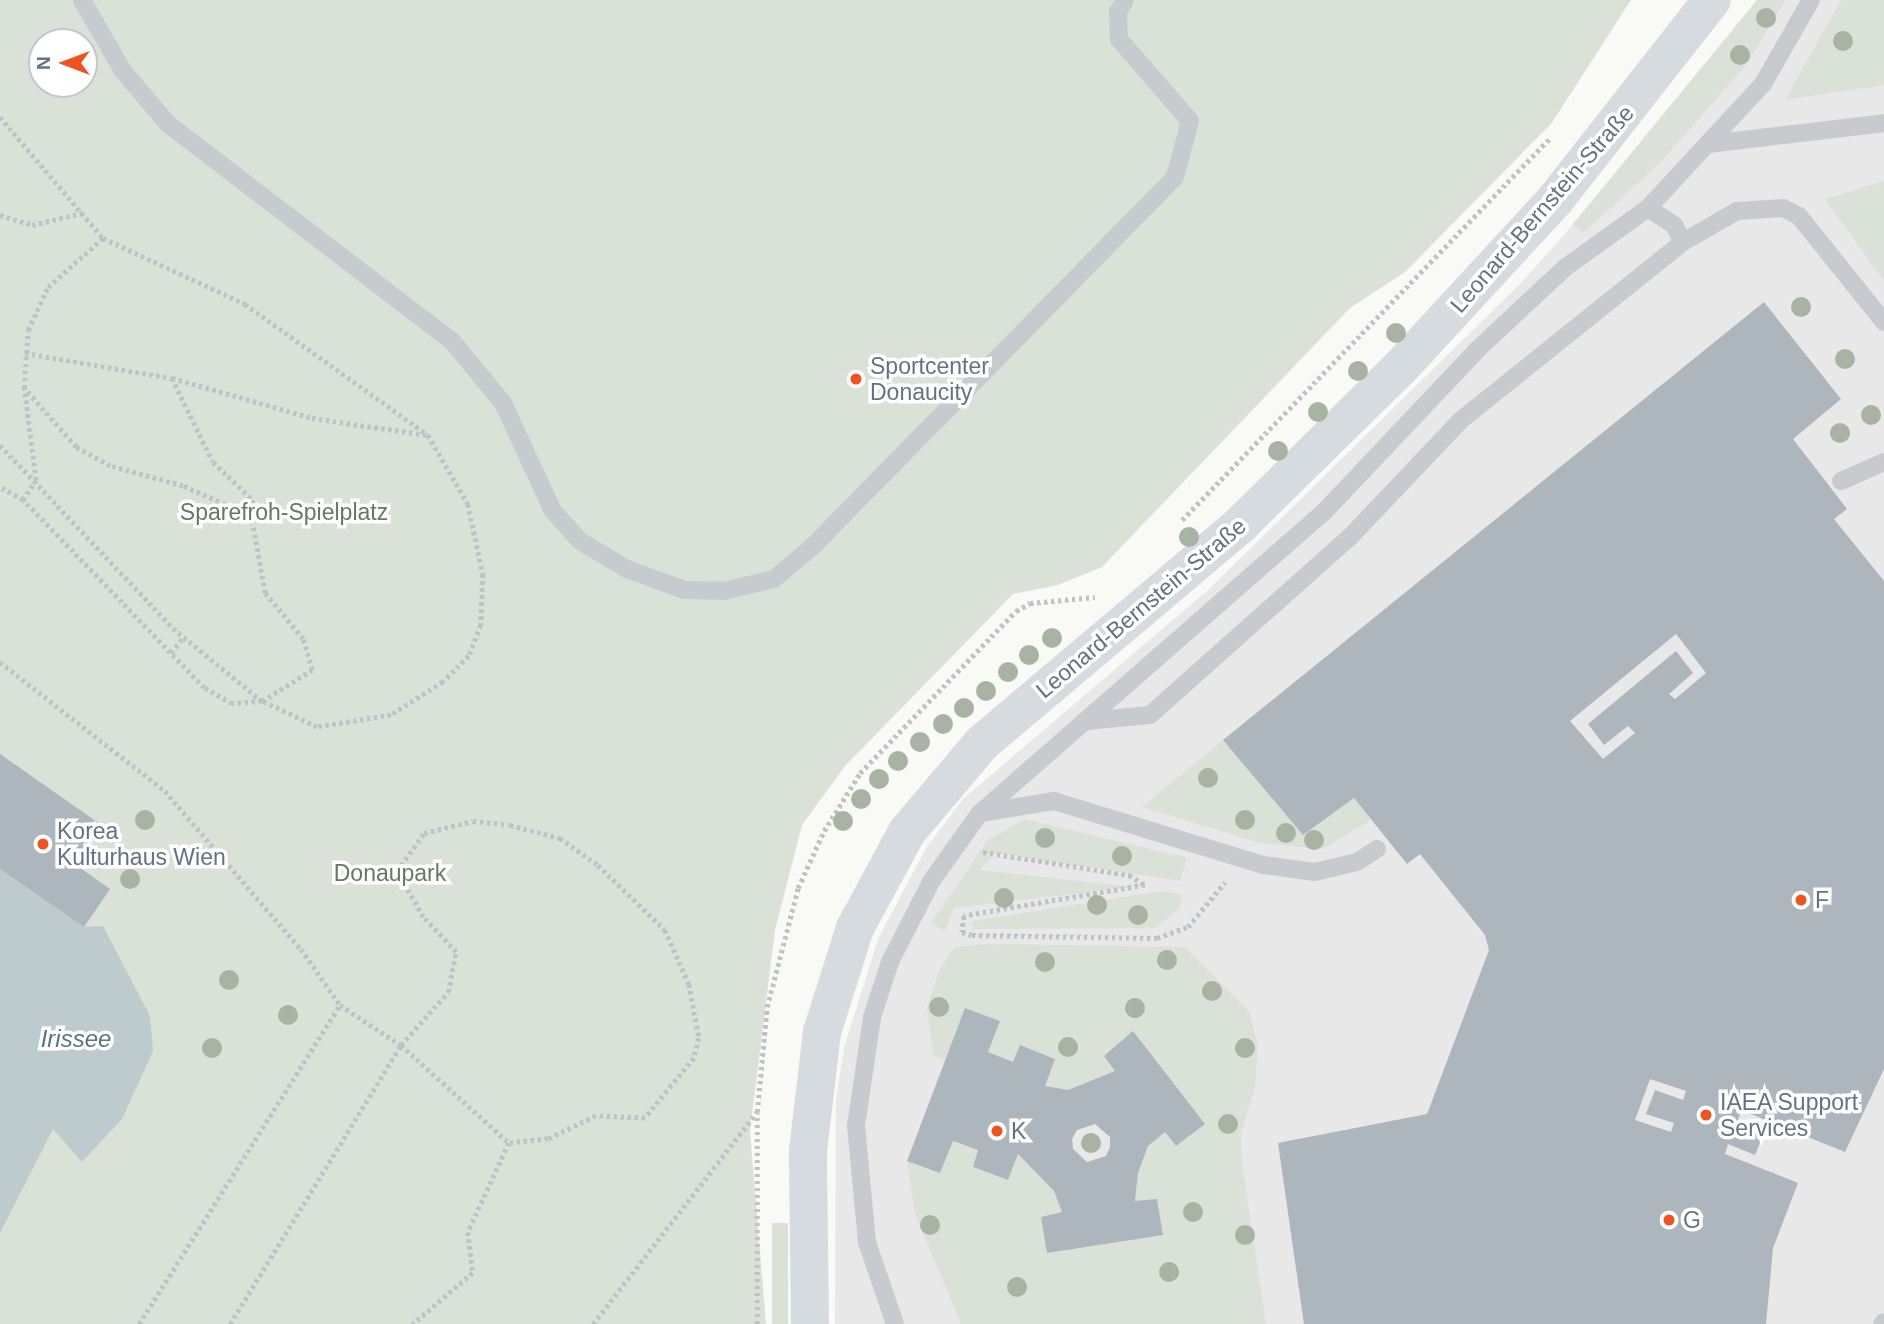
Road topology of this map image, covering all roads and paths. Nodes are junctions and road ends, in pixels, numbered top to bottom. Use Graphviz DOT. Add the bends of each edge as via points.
graph roads {
  1 [pos="82,0"];
  2 [pos="1125,0"];
  3 [pos="1712,0"];
  4 [pos="1811,0"];
  5 [pos="0,117"];
  6 [pos="1884,123"];
  7 [pos="1709,144"];
  8 [pos="1648,208"];
  9 [pos="87,212"];
  10 [pos="0,215"];
  11 [pos="103,238"];
  12 [pos="1683,242"];
  13 [pos="1884,321"];
  14 [pos="25,353"];
  15 [pos="172,378"];
  16 [pos="24,388"];
  17 [pos="428,435"];
  18 [pos="0,445"];
  19 [pos="1884,462"];
  20 [pos="36,480"];
  21 [pos="1841,481"];
  22 [pos="0,487"];
  23 [pos="23,500"];
  24 [pos="251,516"];
  25 [pos="183,637"];
  26 [pos="171,653"];
  27 [pos="0,662"];
  28 [pos="262,701"];
  29 [pos="1087,721"];
  30 [pos="980,813"];
  31 [pos="1377,849"];
  32 [pos="990,858"];
  33 [pos="1243,858"];
  34 [pos="340,1005"];
  35 [pos="401,1045"];
  36 [pos="757,1112"];
  37 [pos="509,1143"];
  38 [pos="139,1324"];
  39 [pos="230,1324"];
  40 [pos="413,1324"];
  41 [pos="593,1324"];
  42 [pos="810,1324"];
  43 [pos="895,1324"];
  1 -- 2 [label="lane" via="123,71 169,124 452,341 503,403 553,511 580,541 626,569 673,586 723,591 774,579 813,546 1175,177 1190,121 1119,39 1118,12"];
  3 -- 42 [label="main road, Leonard-Bernstein-Straße" via="1555,200 1400,368 1241,524 981,744 907,832 855,928 822,1032 808,1151"];
  4 -- 7 [label="lane" via="1763,84"];
  5 -- 9 [label="path"];
  6 -- 7 [label="lane"];
  7 -- 8 [label="lane"];
  8 -- 12 [label="lane" via="1674,225"];
  8 -- 29 [label="lane" via="1566,267 1479,348 1324,512"];
  9 -- 10 [label="path" via="32,225"];
  9 -- 11 [label="path"];
  11 -- 14 [label="path" via="48,287"];
  11 -- 17 [label="path" via="245,304"];
  12 -- 13 [label="lane" via="1737,211 1783,208 1799,216"];
  12 -- 29 [label="lane" via="1461,420 1350,537 1150,715"];
  14 -- 15 [label="path"];
  14 -- 16 [label="path"];
  15 -- 17 [label="path" via="312,418"];
  15 -- 24 [label="path" via="213,462 253,500"];
  16 -- 20 [label="path"];
  16 -- 24 [label="path" via="52,424 99,460"];
  17 -- 28 [label="path" via="449,463 477,534 484,599 469,656 423,698 362,723 317,727"];
  18 -- 20 [label="path"];
  19 -- 21 [label="lane"];
  20 -- 23 [label="path"];
  20 -- 25 [label="path"];
  22 -- 23 [label="path"];
  23 -- 26 [label="path"];
  24 -- 28 [label="path" via="265,593 303,639 312,670"];
  25 -- 26 [label="path"];
  25 -- 28 [label="path"];
  26 -- 28 [label="path" via="232,704"];
  27 -- 34 [label="path" via="165,791 301,949"];
  29 -- 30 [label="lane"];
  30 -- 33 [label="lane" via="1054,801"];
  30 -- 43 [label="lane" via="932,880 890,962 862,1064 858,1194 875,1272"];
  31 -- 33 [label="lane" via="1356,862 1315,872"];
  32 -- 33 [label="path" via="1129,875 1145,885 964,916 962,932 1157,938 1188,927"];
  34 -- 35 [label="path"];
  34 -- 38 [label="path"];
  35 -- 37 [label="path"];
  35 -- 37 [label="path" via="449,992 456,952 423,917 397,871 424,832 473,821 510,825 560,838 598,865 665,930 689,984 699,1038 694,1058 645,1118 596,1116 548,1139"];
  35 -- 39 [label="path"];
  36 -- 41 [label="path"];
  37 -- 40 [label="path" via="468,1232 473,1273"];
}
